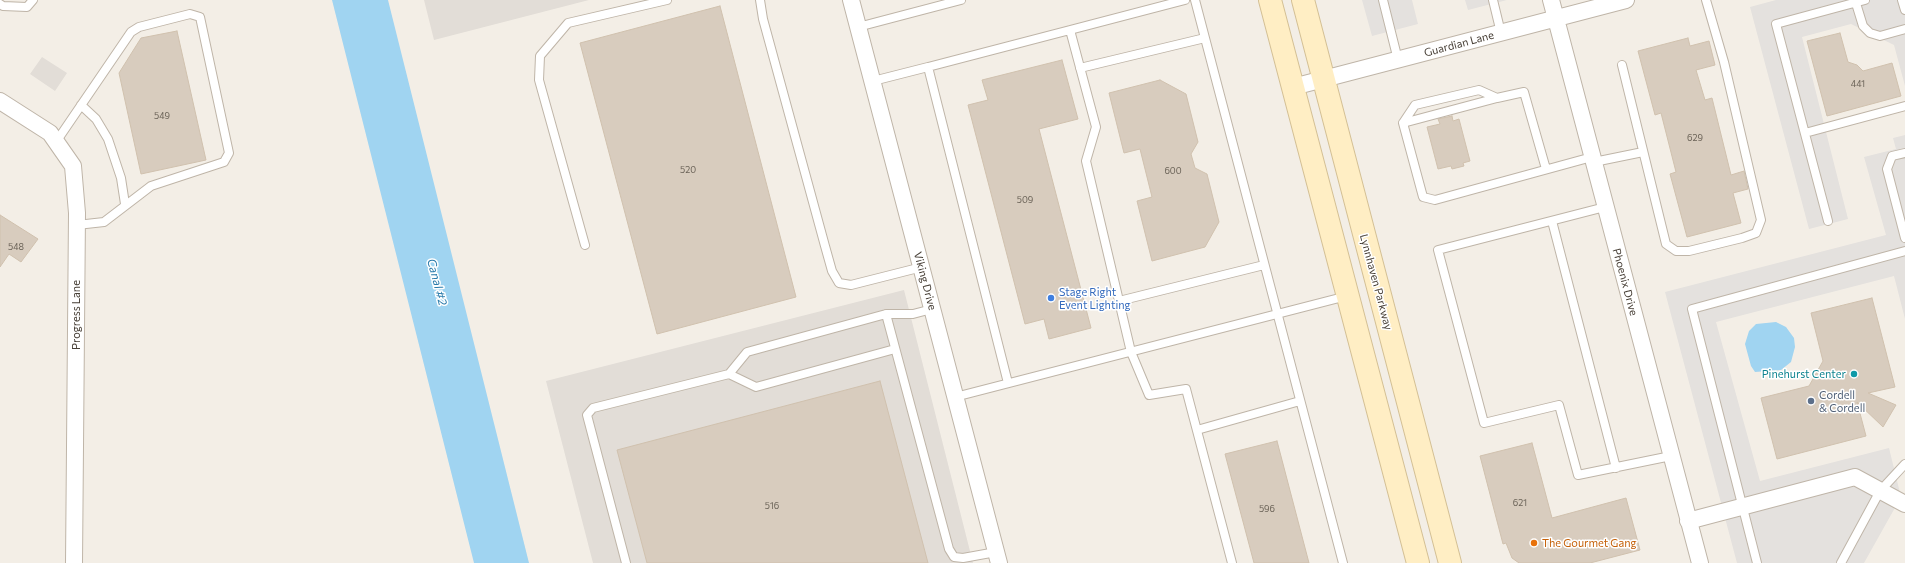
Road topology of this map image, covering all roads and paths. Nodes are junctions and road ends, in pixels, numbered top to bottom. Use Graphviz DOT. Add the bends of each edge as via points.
graph roads {
  1 [pos="33,0"];
  2 [pos="667,0"];
  3 [pos="760,0"];
  4 [pos="851,0"];
  5 [pos="961,0"];
  6 [pos="1185,0"];
  7 [pos="1195,0"];
  8 [pos="1270,0"];
  9 [pos="1303,0"];
  10 [pos="1383,0"];
  11 [pos="1493,0"];
  12 [pos="1551,0"];
  13 [pos="1626,0"];
  14 [pos="1706,0"];
  15 [pos="1865,0"];
  16 [pos="1902,0"];
  17 [pos="1856,1"];
  18 [pos="0,4"];
  19 [pos="1905,10"];
  20 [pos="1556,18"];
  21 [pos="858,27"];
  22 [pos="1905,29"];
  23 [pos="1070,30"];
  24 [pos="1501,33"];
  25 [pos="1205,38"];
  26 [pos="1398,60"];
  27 [pos="1622,65"];
  28 [pos="928,67"];
  29 [pos="1080,68"];
  30 [pos="1323,79"];
  31 [pos="873,81"];
  32 [pos="1293,87"];
  33 [pos="1497,98"];
  34 [pos="0,101"];
  35 [pos="81,105"];
  36 [pos="1905,106"];
  37 [pos="1403,123"];
  38 [pos="1805,133"];
  39 [pos="56,142"];
  40 [pos="1643,152"];
  41 [pos="1905,153"];
  42 [pos="1593,159"];
  43 [pos="1546,169"];
  44 [pos="125,204"];
  45 [pos="1605,207"];
  46 [pos="1552,221"];
  47 [pos="1828,221"];
  48 [pos="77,225"];
  49 [pos="1905,238"];
  50 [pos="585,245"];
  51 [pos="1905,251"];
  52 [pos="1264,265"];
  53 [pos="922,267"];
  54 [pos="1348,296"];
  55 [pos="1119,301"];
  56 [pos="932,309"];
  57 [pos="886,314"];
  58 [pos="1277,314"];
  59 [pos="895,349"];
  60 [pos="1131,352"];
  61 [pos="729,374"];
  62 [pos="1008,383"];
  63 [pos="956,397"];
  64 [pos="1300,401"];
  65 [pos="1197,430"];
  66 [pos="1671,456"];
  67 [pos="1905,464"];
  68 [pos="1616,468"];
  69 [pos="1880,491"];
  70 [pos="1905,504"];
  71 [pos="1743,507"];
  72 [pos="1688,521"];
  73 [pos="998,557"];
  74 [pos="74,563"];
  75 [pos="626,563"];
  76 [pos="1232,563"];
  77 [pos="1343,563"];
  78 [pos="1418,563"];
  79 [pos="1450,563"];
  80 [pos="1700,563"];
  81 [pos="1757,563"];
  82 [pos="1841,563"];
  1 -- 18 [label="lane" via="27,7"];
  2 -- 50 [label="lane" via="568,23 540,56 539,80"];
  3 -- 53 [label="lane" via="825,246 832,271 839,283 851,285"];
  4 -- 21 [label="street, Viking Drive"];
  5 -- 21 [label="lane"];
  6 -- 23 [label="lane"];
  7 -- 25 [label="lane"];
  8 -- 32 [label="main road"];
  9 -- 30 [label="main road, Lynnhaven Parkway"];
  10 -- 26 [label="lane"];
  11 -- 24 [label="lane"];
  12 -- 20 [label="street, Phoenix Drive"];
  13 -- 20 [label="street, Guardian Lane"];
  14 -- 40 [label="lane" via="1724,62 1762,220 1756,233 1689,251 1676,251 1666,244"];
  15 -- 17 [label="lane"];
  16 -- 19 [label="lane"];
  17 -- 22 [label="lane" via="1863,26 1870,33 1880,36"];
  17 -- 38 [label="lane" via="1776,24"];
  20 -- 24 [label="street, Guardian Lane"];
  20 -- 42 [label="street, Phoenix Drive"];
  21 -- 31 [label="street, Viking Drive"];
  23 -- 28 [label="lane"];
  23 -- 29 [label="lane"];
  24 -- 26 [label="street, Guardian Lane"];
  25 -- 29 [label="lane"];
  25 -- 52 [label="lane"];
  26 -- 30 [label="street, Guardian Lane"];
  27 -- 40 [label="lane"];
  28 -- 31 [label="lane"];
  28 -- 62 [label="lane"];
  29 -- 55 [label="lane" via="1096,127 1086,161"];
  30 -- 32 [label="street, Guardian Lane"];
  30 -- 79 [label="main road, Lynnhaven Parkway"];
  31 -- 53 [label="street, Viking Drive"];
  32 -- 54 [label="main road"];
  33 -- 37 [label="lane"];
  33 -- 37 [label="lane" via="1479,90 1415,105"];
  33 -- 43 [label="lane" via="1524,92"];
  34 -- 39 [label="street, Progress Lane" via="50,133"];
  35 -- 39 [label="lane"];
  35 -- 44 [label="lane" via="96,119 108,139 121,178"];
  35 -- 44 [label="lane" via="131,32 139,27 190,14 200,17 229,153 224,162 151,186"];
  36 -- 38 [label="lane"];
  37 -- 43 [label="lane" via="1423,197 1435,200"];
  38 -- 47 [label="lane"];
  39 -- 48 [label="street, Progress Lane" via="72,166"];
  40 -- 42 [label="lane"];
  41 -- 49 [label="lane" via="1892,156 1886,169"];
  42 -- 43 [label="lane"];
  42 -- 45 [label="street, Phoenix Drive"];
  44 -- 48 [label="lane" via="104,222"];
  45 -- 46 [label="lane"];
  45 -- 66 [label="street, Phoenix Drive"];
  46 -- 68 [label="lane"];
  46 -- 68 [label="lane" via="1438,250 1484,423 1559,405 1578,475"];
  48 -- 74 [label="street, Progress Lane"];
  51 -- 71 [label="lane" via="1692,309"];
  52 -- 55 [label="lane"];
  52 -- 58 [label="lane"];
  53 -- 56 [label="street, Viking Drive"];
  54 -- 58 [label="lane"];
  54 -- 78 [label="main road"];
  55 -- 60 [label="lane"];
  56 -- 57 [label="lane" via="913,314"];
  56 -- 63 [label="street, Viking Drive"];
  57 -- 59 [label="lane"];
  57 -- 61 [label="lane" via="747,352"];
  58 -- 60 [label="lane"];
  58 -- 64 [label="lane"];
  59 -- 61 [label="lane" via="756,387"];
  59 -- 73 [label="lane" via="954,558"];
  60 -- 62 [label="lane"];
  60 -- 65 [label="lane" via="1150,395 1186,389"];
  61 -- 75 [label="lane" via="593,408 587,415"];
  62 -- 63 [label="lane"];
  63 -- 73 [label="street, Viking Drive"];
  64 -- 65 [label="lane"];
  64 -- 77 [label="lane"];
  65 -- 76 [label="lane"];
  66 -- 68 [label="lane"];
  66 -- 72 [label="street, Phoenix Drive"];
  67 -- 69 [label="lane"];
  69 -- 70 [label="street"];
  69 -- 71 [label="street" via="1855,477"];
  69 -- 82 [label="lane"];
  71 -- 72 [label="street"];
  71 -- 81 [label="lane"];
  72 -- 80 [label="street, Phoenix Drive"];
}
